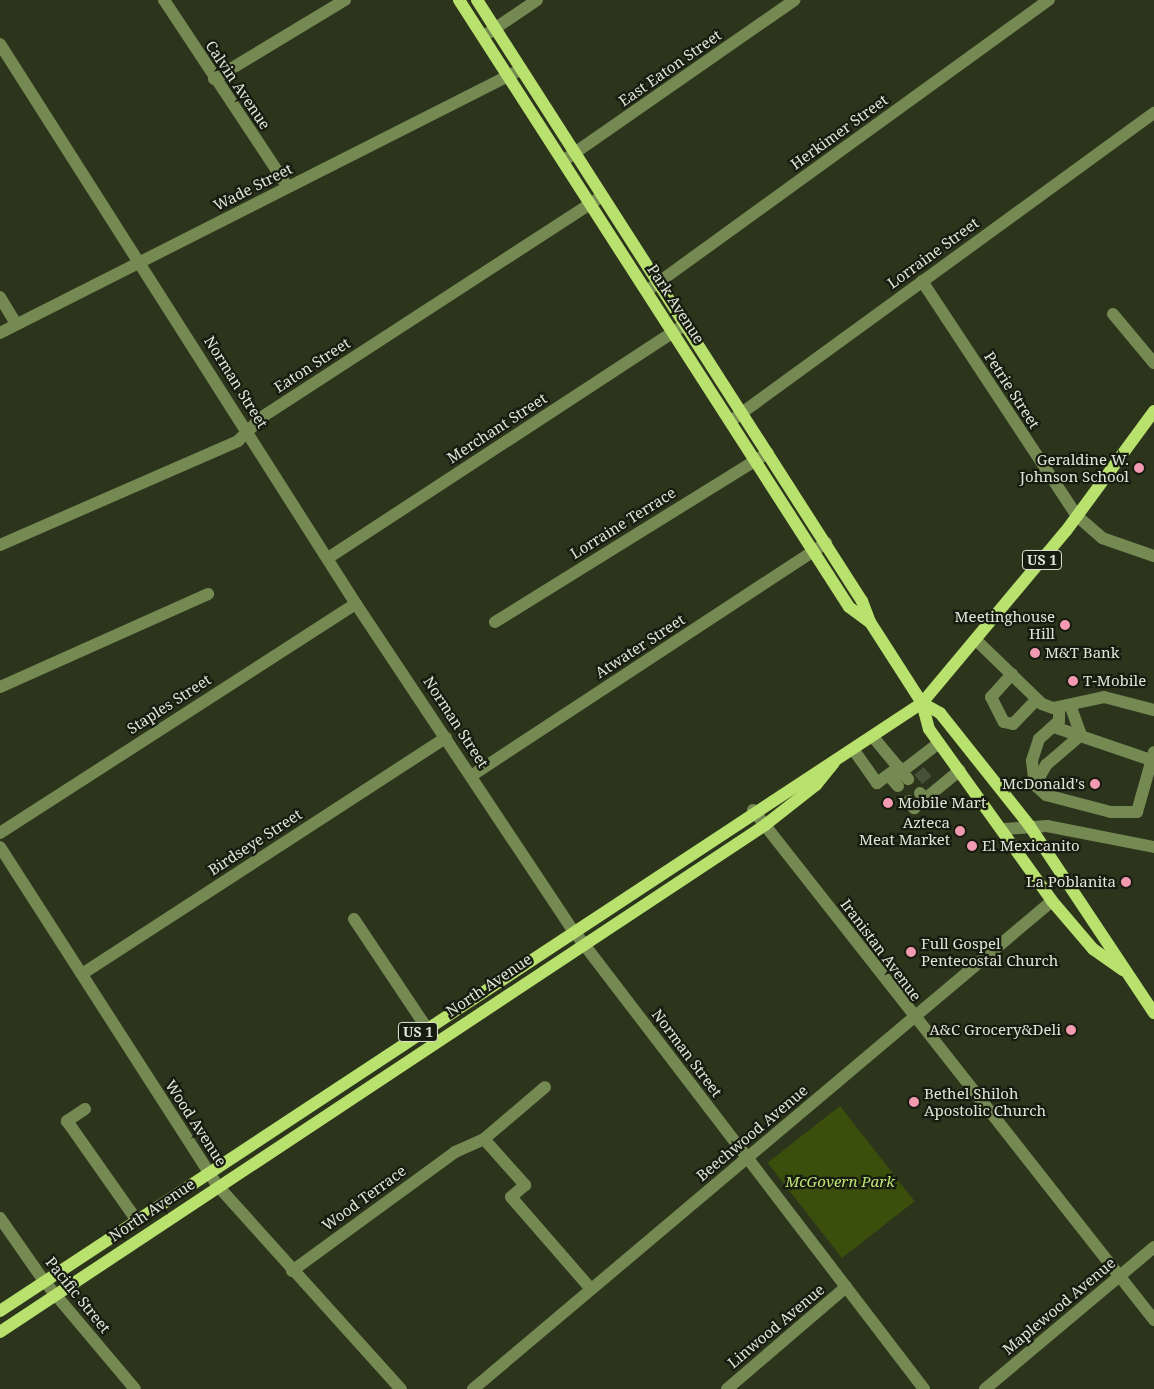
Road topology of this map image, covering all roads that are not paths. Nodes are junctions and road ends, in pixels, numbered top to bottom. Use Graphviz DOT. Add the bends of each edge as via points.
graph roads {
  1 [pos="164,0"];
  2 [pos="345,0"];
  3 [pos="459,0"];
  4 [pos="477,0"];
  5 [pos="538,0"];
  6 [pos="795,0"];
  7 [pos="1049,0"];
  8 [pos="489,33"];
  9 [pos="0,44"];
  10 [pos="520,70"];
  11 [pos="508,76"];
  12 [pos="214,79"];
  13 [pos="1154,113"];
  14 [pos="576,154"];
  15 [pos="563,161"];
  16 [pos="288,187"];
  17 [pos="596,200"];
  18 [pos="142,263"];
  19 [pos="922,281"];
  20 [pos="653,287"];
  21 [pos="0,297"];
  22 [pos="1113,314"];
  23 [pos="16,324"];
  24 [pos="679,328"];
  25 [pos="0,333"];
  26 [pos="1154,363"];
  27 [pos="1154,411"];
  28 [pos="737,417"];
  29 [pos="248,431"];
  30 [pos="762,456"];
  31 [pos="1077,516"];
  32 [pos="0,545"];
  33 [pos="821,547"];
  34 [pos="1154,556"];
  35 [pos="328,558"];
  36 [pos="208,594"];
  37 [pos="356,604"];
  38 [pos="495,622"];
  39 [pos="976,640"];
  40 [pos="1012,674"];
  41 [pos="0,687"];
  42 [pos="1036,700"];
  43 [pos="922,703"];
  44 [pos="1065,706"];
  45 [pos="1154,710"];
  46 [pos="1054,727"];
  47 [pos="1081,734"];
  48 [pos="873,736"];
  49 [pos="446,738"];
  50 [pos="939,743"];
  51 [pos="852,749"];
  52 [pos="839,757"];
  53 [pos="1153,758"];
  54 [pos="960,770"];
  55 [pos="471,776"];
  56 [pos="902,776"];
  57 [pos="1035,785"];
  58 [pos="924,794"];
  59 [pos="752,810"];
  60 [pos="765,825"];
  61 [pos="1029,825"];
  62 [pos="1004,829"];
  63 [pos="0,833"];
  64 [pos="0,847"];
  65 [pos="1154,847"];
  66 [pos="1052,901"];
  67 [pos="354,919"];
  68 [pos="573,930"];
  69 [pos="582,943"];
  70 [pos="1123,970"];
  71 [pos="82,974"];
  72 [pos="1154,1013"];
  73 [pos="913,1019"];
  74 [pos="426,1027"];
  75 [pos="545,1087"];
  76 [pos="85,1110"];
  77 [pos="484,1139"];
  78 [pos="747,1159"];
  79 [pos="207,1171"];
  80 [pos="217,1185"];
  81 [pos="0,1218"];
  82 [pos="136,1219"];
  83 [pos="1154,1247"];
  84 [pos="292,1270"];
  85 [pos="1119,1276"];
  86 [pos="44,1281"];
  87 [pos="846,1288"];
  88 [pos="592,1289"];
  89 [pos="56,1294"];
  90 [pos="0,1310"];
  91 [pos="1154,1320"];
  92 [pos="0,1332"];
  93 [pos="993,1387"];
  94 [pos="135,1389"];
  95 [pos="401,1389"];
  96 [pos="472,1389"];
  97 [pos="727,1389"];
  98 [pos="924,1389"];
  1 -- 12 [label="street, Calvin Avenue"];
  2 -- 12 [label="street"];
  3 -- 8 [label="main road, Park Avenue"];
  4 -- 8 [label="main road, Park Avenue"];
  5 -- 8 [label="street"];
  6 -- 14 [label="street, East Eaton Street"];
  7 -- 20 [label="street, Herkimer Street"];
  8 -- 10 [label="main road, Park Avenue"];
  8 -- 11 [label="main road, Park Avenue"];
  9 -- 18 [label="street, Norman Street"];
  10 -- 11 [label="street, Wade Street"];
  10 -- 14 [label="main road, Park Avenue"];
  11 -- 15 [label="main road, Park Avenue"];
  11 -- 16 [label="street, Wade Street"];
  12 -- 16 [label="street, Calvin Avenue"];
  13 -- 19 [label="street, Lorraine Street"];
  14 -- 15 [label="street, East Eaton Street"];
  14 -- 17 [label="main road, Park Avenue"];
  15 -- 17 [label="main road, Park Avenue"];
  16 -- 18 [label="street, Wade Street"];
  17 -- 20 [label="main road, Park Avenue"];
  17 -- 29 [label="street, Eaton Street" via="262,418"];
  18 -- 23 [label="street, Wade Street"];
  18 -- 29 [label="street, Norman Street"];
  19 -- 28 [label="street, Lorraine Street"];
  19 -- 31 [label="street, Petrie Street"];
  20 -- 24 [label="main road, Park Avenue"];
  21 -- 23 [label="street"];
  22 -- 26 [label="street"];
  23 -- 25 [label="street, Wade Street"];
  24 -- 28 [label="main road, Park Avenue"];
  24 -- 35 [label="street, Merchant Street"];
  27 -- 31 [label="main road, North Avenue / US 1"];
  28 -- 30 [label="main road, Park Avenue"];
  29 -- 32 [label="street, Eaton Street" via="238,441"];
  29 -- 35 [label="street, Norman Street"];
  30 -- 33 [label="main road, Park Avenue"];
  30 -- 38 [label="street, Lorraine Terrace"];
  31 -- 34 [label="street, Petrie Street" via="1102,538"];
  31 -- 39 [label="main road, North Avenue / US 1"];
  33 -- 43 [label="main road, Park Avenue"];
  33 -- 55 [label="street, Atwater Street"];
  35 -- 37 [label="street, Norman Street"];
  36 -- 41 [label="street"];
  37 -- 49 [label="street, Norman Street"];
  37 -- 63 [label="street, Staples Street"];
  39 -- 40 [label="street"];
  39 -- 43 [label="main road, North Avenue / US 1"];
  40 -- 42 [label="street"];
  40 -- 42 [label="street" via="995,690 991,704 1004,722 1013,724"];
  42 -- 44 [label="street"];
  43 -- 48 [label="main road, North Avenue / US 1"];
  43 -- 50 [label="main road, Park Avenue" via="925,723"];
  43 -- 61 [label="main road, Park Avenue" via="940,713"];
  44 -- 45 [label="street" via="1104,697"];
  44 -- 46 [label="street"];
  44 -- 47 [label="street"];
  46 -- 47 [label="street"];
  46 -- 57 [label="street" via="1034,747 1031,774"];
  47 -- 53 [label="street"];
  47 -- 57 [label="street" via="1046,765"];
  48 -- 51 [label="main road, North Avenue / US 1"];
  48 -- 56 [label="street"];
  49 -- 55 [label="street, Norman Street"];
  49 -- 71 [label="street, Birdseye Street"];
  50 -- 54 [label="main road, Park Avenue"];
  50 -- 56 [label="street" via="916,767"];
  51 -- 52 [label="main road, North Avenue / US 1"];
  51 -- 56 [label="street" via="877,783"];
  52 -- 59 [label="main road, North Avenue / US 1"];
  52 -- 60 [label="main road, North Avenue / US 1" via="816,785"];
  53 -- 57 [label="street" via="1137,812 1046,795"];
  54 -- 58 [label="street"];
  54 -- 62 [label="main road, Park Avenue"];
  55 -- 68 [label="street, Norman Street"];
  59 -- 60 [label="street, Iranistan Avenue"];
  59 -- 68 [label="main road, North Avenue / US 1"];
  60 -- 69 [label="main road, North Avenue / US 1"];
  60 -- 73 [label="street, Iranistan Avenue"];
  61 -- 62 [label="street"];
  61 -- 65 [label="street"];
  61 -- 70 [label="main road, Park Avenue"];
  62 -- 66 [label="main road, Park Avenue"];
  64 -- 71 [label="street, Wood Avenue"];
  66 -- 70 [label="main road, Park Avenue" via="1093,949"];
  66 -- 73 [label="street, Beechwood Avenue"];
  67 -- 74 [label="street"];
  68 -- 69 [label="street, Norman Street"];
  68 -- 74 [label="main road, North Avenue / US 1"];
  69 -- 78 [label="street, Norman Street"];
  69 -- 80 [label="main road, North Avenue / US 1"];
  70 -- 72 [label="main road, Park Avenue"];
  71 -- 79 [label="street, Wood Avenue"];
  73 -- 78 [label="street, Beechwood Avenue"];
  73 -- 85 [label="street, Iranistan Avenue"];
  74 -- 79 [label="main road, North Avenue / US 1"];
  75 -- 77 [label="street, Wood Terrace"];
  76 -- 82 [label="street" via="67,1122"];
  77 -- 84 [label="street, Wood Terrace" via="455,1152"];
  77 -- 88 [label="street" via="525,1185 511,1197"];
  78 -- 87 [label="street, Norman Street"];
  78 -- 88 [label="street, Beechwood Avenue"];
  79 -- 80 [label="street, Wood Avenue"];
  79 -- 82 [label="main road, North Avenue / US 1"];
  80 -- 84 [label="street, Wood Avenue"];
  80 -- 89 [label="main road, North Avenue / US 1"];
  81 -- 86 [label="street, Pacific Street"];
  82 -- 86 [label="main road, North Avenue / US 1"];
  83 -- 85 [label="street, Maplewood Avenue"];
  84 -- 95 [label="street, Wood Avenue"];
  85 -- 91 [label="street, Iranistan Avenue"];
  85 -- 93 [label="street, Maplewood Avenue"];
  86 -- 89 [label="street, Pacific Street"];
  86 -- 90 [label="main road, North Avenue / US 1"];
  87 -- 97 [label="street, Linwood Avenue"];
  87 -- 98 [label="street, Norman Street"];
  88 -- 96 [label="street, Beechwood Avenue"];
  89 -- 92 [label="main road, North Avenue / US 1"];
  89 -- 94 [label="street, Pacific Street"];
}
